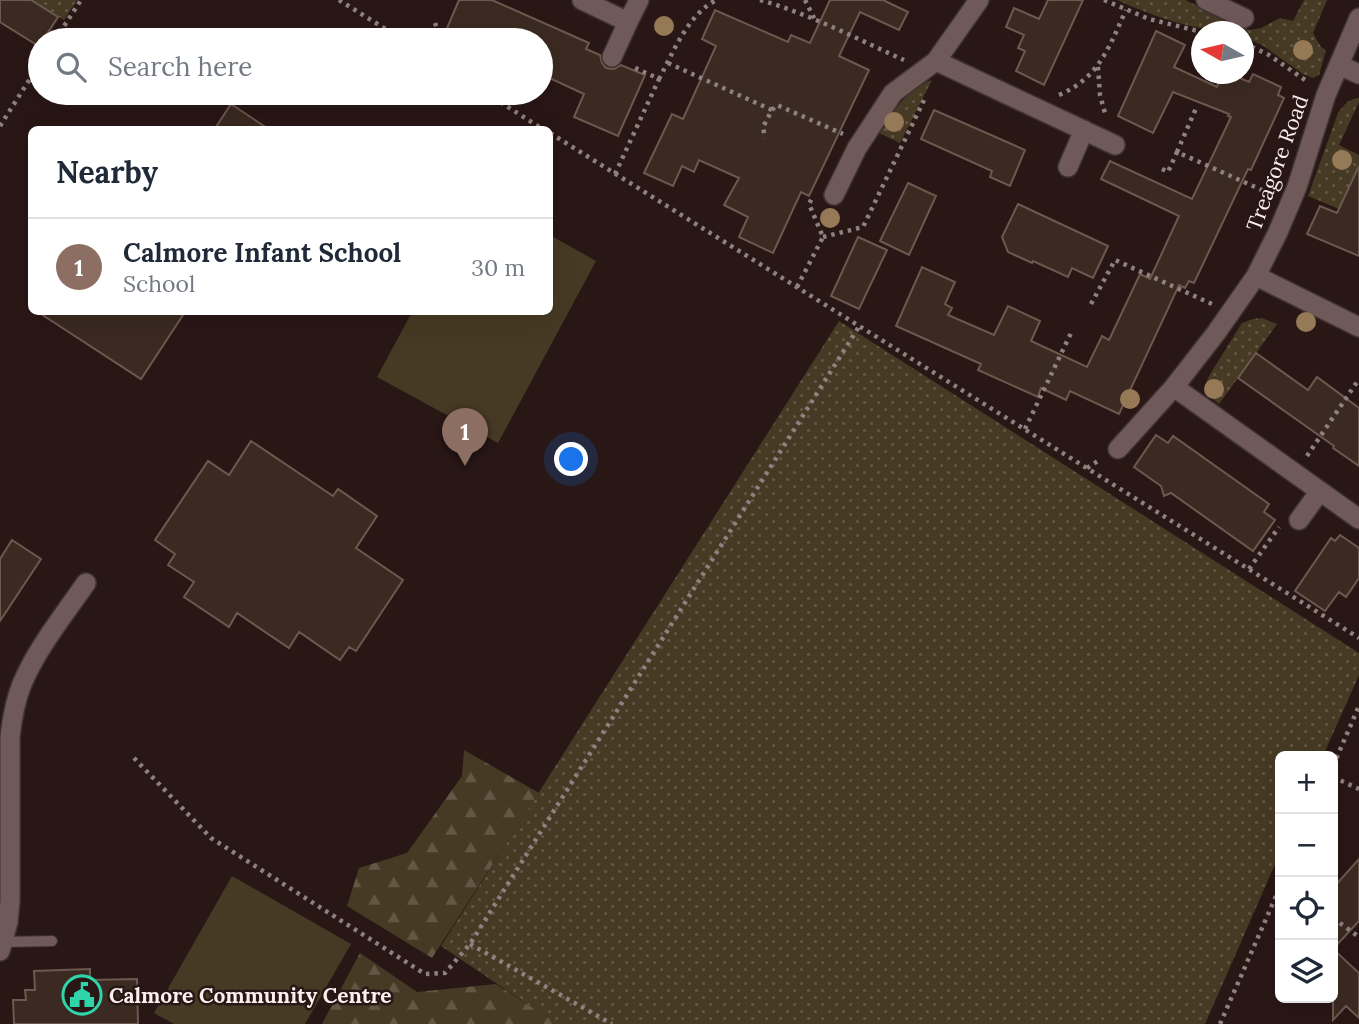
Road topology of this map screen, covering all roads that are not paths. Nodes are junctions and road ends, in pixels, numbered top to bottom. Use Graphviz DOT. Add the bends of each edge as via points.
graph roads {
  1 [pos="582,0"];
  2 [pos="639,0"];
  3 [pos="979,0"];
  4 [pos="1206,0"];
  5 [pos="1244,18"];
  6 [pos="1359,18"];
  7 [pos="628,22"];
  8 [pos="612,57"];
  9 [pos="935,64"];
  10 [pos="1339,65"];
  11 [pos="1359,74"];
  12 [pos="1084,130"];
  13 [pos="1115,145"];
  14 [pos="1068,167"];
  15 [pos="825,193"];
  16 [pos="1256,276"];
  17 [pos="1359,327"];
  18 [pos="1174,387"];
  19 [pos="1118,449"];
  20 [pos="1320,491"];
  21 [pos="1359,519"];
  22 [pos="1299,520"];
  23 [pos="86,583"];
  24 [pos="5,875"];
  25 [pos="52,941"];
  26 [pos="2,946"];
  1 -- 7 [label="street"];
  2 -- 7 [label="street"];
  3 -- 9 [label="street"];
  4 -- 5 [label="street"];
  6 -- 10 [label="street, Treagore Road"];
  7 -- 8 [label="street"];
  9 -- 12 [label="street"];
  9 -- 15 [label="street" via="893,93"];
  10 -- 11 [label="street"];
  10 -- 16 [label="street, Treagore Road" via="1297,187"];
  12 -- 13 [label="street"];
  12 -- 14 [label="street"];
  16 -- 17 [label="street"];
  16 -- 18 [label="street, Treagore Road"];
  18 -- 19 [label="street, Treagore Road"];
  18 -- 20 [label="street"];
  20 -- 21 [label="street"];
  20 -- 22 [label="street"];
  23 -- 24 [label="street" via="36,657 13,711"];
  24 -- 26 [label="street" via="8,922"];
  25 -- 26 [label="lane"];
}
